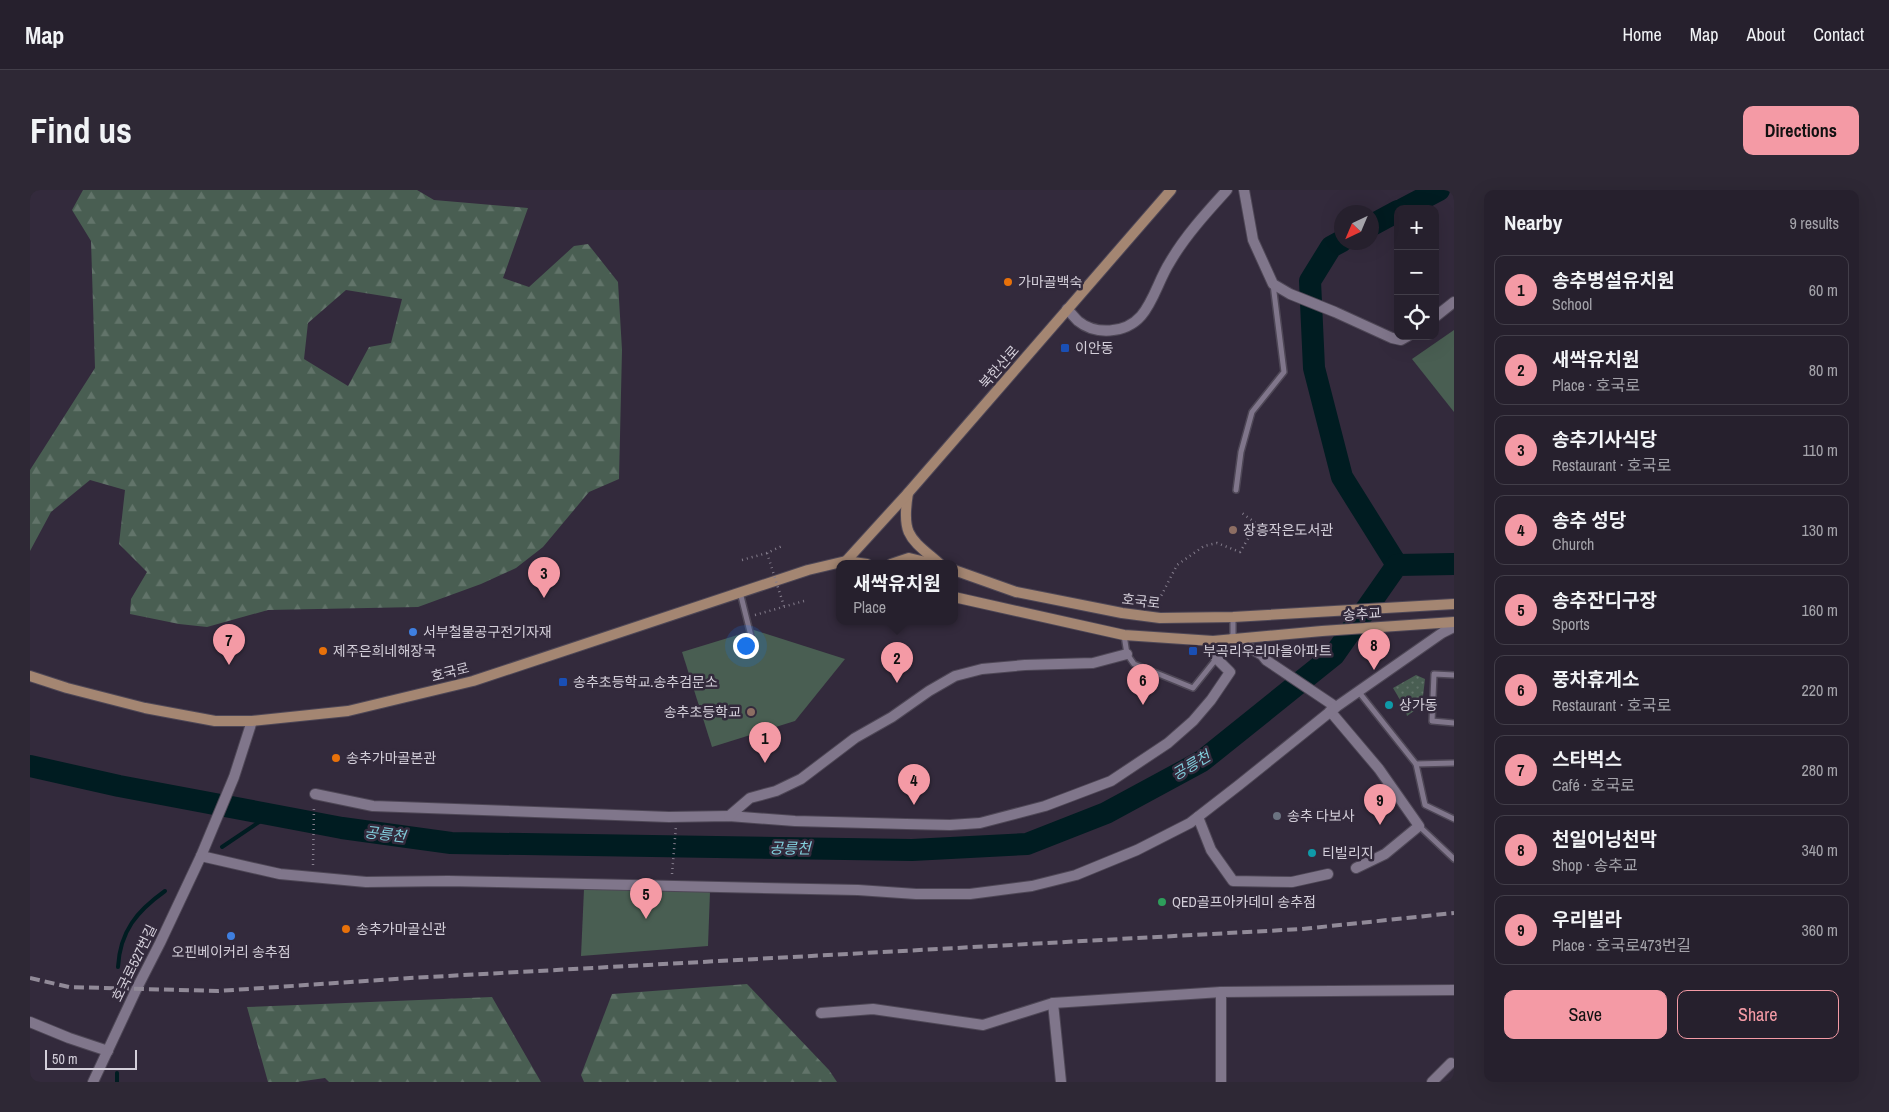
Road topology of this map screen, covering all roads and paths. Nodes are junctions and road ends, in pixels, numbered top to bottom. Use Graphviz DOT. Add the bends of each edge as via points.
graph roads {
  1 [pos="1171,190"];
  2 [pos="1227,190"];
  3 [pos="1244,190"];
  4 [pos="1273,284"];
  5 [pos="1454,302"];
  6 [pos="1067,309"];
  7 [pos="1439,314"];
  8 [pos="1394,339"];
  9 [pos="1236,490"];
  10 [pos="908,493"];
  11 [pos="1242,513"];
  12 [pos="784,545"];
  13 [pos="767,553"];
  14 [pos="742,560"];
  15 [pos="847,560"];
  16 [pos="903,560"];
  17 [pos="917,560"];
  18 [pos="935,560"];
  19 [pos="836,563"];
  20 [pos="958,571"];
  21 [pos="740,592"];
  22 [pos="958,598"];
  23 [pos="1159,600"];
  24 [pos="804,601"];
  25 [pos="1454,604"];
  26 [pos="784,606"];
  27 [pos="1330,612"];
  28 [pos="755,614"];
  29 [pos="1233,617"];
  30 [pos="1454,622"];
  31 [pos="1454,627"];
  32 [pos="1124,635"];
  33 [pos="751,636"];
  34 [pos="1233,638"];
  35 [pos="1127,654"];
  36 [pos="1216,658"];
  37 [pos="1454,675"];
  38 [pos="30,676"];
  39 [pos="1357,691"];
  40 [pos="1333,709"];
  41 [pos="252,721"];
  42 [pos="1454,723"];
  43 [pos="1454,763"];
  44 [pos="1416,764"];
  45 [pos="315,794"];
  46 [pos="729,816"];
  47 [pos="1198,817"];
  48 [pos="1454,819"];
  49 [pos="676,823"];
  50 [pos="1419,826"];
  51 [pos="200,856"];
  52 [pos="1454,859"];
  53 [pos="312,866"];
  54 [pos="1356,868"];
  55 [pos="674,874"];
  56 [pos="1328,874"];
  57 [pos="1454,990"];
  58 [pos="1221,992"];
  59 [pos="1053,1003"];
  60 [pos="821,1013"];
  61 [pos="30,1022"];
  62 [pos="108,1050"];
  63 [pos="1453,1061"];
  64 [pos="93,1082"];
  65 [pos="1060,1082"];
  66 [pos="1221,1082"];
  67 [pos="1432,1082"];
  1 -- 6 [label="street, 북한산로"];
  2 -- 6 [label="street" via="1170,262 1140,317 1117,330 1100,331 1078,321"];
  3 -- 4 [label="street" via="1253,240"];
  4 -- 8 [label="street"];
  4 -- 9 [label="lane" via="1284,372 1252,412 1241,452"];
  5 -- 7 [label="street"];
  6 -- 10 [label="street, 북한산로"];
  10 -- 15 [label="street, 북한산로"];
  10 -- 18 [label="street" via="905,512 911,540"];
  11 -- 23 [label="path" via="1257,524 1240,552 1217,543 1204,546 1177,566"];
  12 -- 13 [label="path"];
  13 -- 14 [label="path"];
  13 -- 26 [label="path, bridge"];
  16 -- 17 [label="street"];
  19 -- 21 [label="street, 호국로"];
  20 -- 29 [label="street, 호국로" via="1016,592 1122,613 1160,618"];
  21 -- 33 [label="lane"];
  21 -- 41 [label="street, 호국로" via="473,681 348,711"];
  22 -- 32 [label="street"];
  24 -- 26 [label="path"];
  25 -- 27 [label="street, 송추교"];
  26 -- 28 [label="path"];
  27 -- 29 [label="street, 호국로"];
  29 -- 34 [label="lane"];
  30 -- 34 [label="street, 송추교"];
  31 -- 39 [label="street"];
  32 -- 34 [label="street" via="1213,640"];
  32 -- 35 [label="lane"];
  34 -- 36 [label="lane"];
  34 -- 40 [label="street" via="1262,655"];
  35 -- 36 [label="lane" via="1134,664 1193,688"];
  35 -- 46 [label="street" via="1094,663 982,669 955,676 856,738 801,779 776,791 750,798"];
  36 -- 46 [label="street" via="1230,672 1193,721 1168,743 1111,781 1062,801 980,823 950,825"];
  37 -- 42 [label="lane" via="1434,674 1432,721"];
  38 -- 41 [label="street, 호국로" via="145,708 215,721"];
  39 -- 40 [label="street"];
  39 -- 44 [label="lane"];
  40 -- 47 [label="street"];
  40 -- 50 [label="street"];
  41 -- 51 [label="street, 호국로527번길" via="234,778"];
  43 -- 44 [label="lane"];
  44 -- 48 [label="lane" via="1425,805"];
  45 -- 46 [label="street" via="373,806 669,817"];
  45 -- 53 [label="path"];
  47 -- 51 [label="street" via="1137,850 1076,876 970,894 448,881 366,882 280,874"];
  47 -- 56 [label="street" via="1211,850 1232,881 1292,882"];
  49 -- 55 [label="path"];
  50 -- 52 [label="lane"];
  50 -- 54 [label="street" via="1385,854"];
  51 -- 62 [label="street, 호국로527번길"];
  57 -- 58 [label="street"];
  58 -- 59 [label="street"];
  58 -- 66 [label="street"];
  59 -- 60 [label="street" via="983,1025 873,1009"];
  59 -- 65 [label="street"];
  61 -- 62 [label="street"];
  62 -- 64 [label="street, 호국로527번길"];
  63 -- 67 [label="street"];
}
